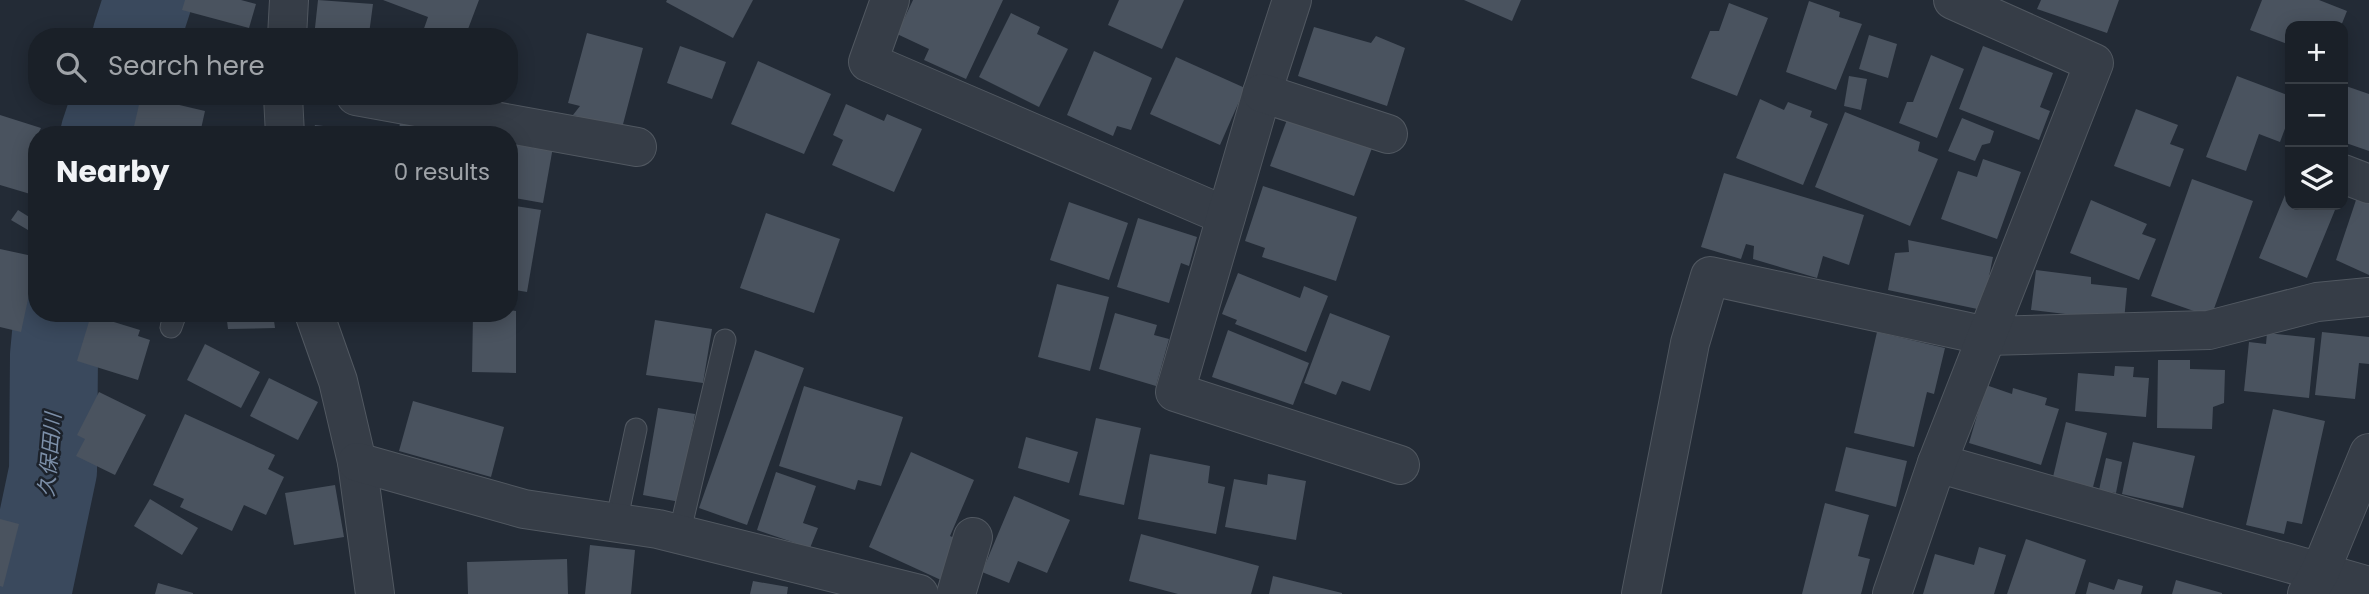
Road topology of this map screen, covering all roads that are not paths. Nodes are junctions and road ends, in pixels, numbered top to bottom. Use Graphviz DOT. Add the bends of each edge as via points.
graph roads {
  1 [pos="289,0"];
  2 [pos="890,0"];
  3 [pos="1292,0"];
  4 [pos="1953,0"];
  5 [pos="287,28"];
  6 [pos="1262,93"];
  7 [pos="283,105"];
  8 [pos="406,105"];
  9 [pos="285,126"];
  10 [pos="1388,134"];
  11 [pos="636,146"];
  12 [pos="2348,176"];
  13 [pos="2369,184"];
  14 [pos="1226,216"];
  15 [pos="2369,297"];
  16 [pos="317,322"];
  17 [pos="1987,336"];
  18 [pos="725,340"];
  19 [pos="636,429"];
  20 [pos="2369,453"];
  21 [pos="357,462"];
  22 [pos="1937,463"];
  23 [pos="1400,465"];
  24 [pos="616,523"];
  25 [pos="678,535"];
  26 [pos="973,537"];
  27 [pos="2313,583"];
  28 [pos="2369,586"];
  29 [pos="375,594"];
  30 [pos="919,594"];
  31 [pos="956,594"];
  32 [pos="1641,594"];
  33 [pos="1892,594"];
  1 -- 5 [label="street"];
  2 -- 14 [label="street" via="868,62"];
  3 -- 6 [label="street"];
  4 -- 17 [label="street" via="2094,63"];
  6 -- 10 [label="street"];
  6 -- 14 [label="street"];
  7 -- 9 [label="street"];
  8 -- 11 [label="street"];
  12 -- 13 [label="street"];
  14 -- 23 [label="street" via="1175,392"];
  15 -- 17 [label="street" via="2317,302 2209,330"];
  16 -- 21 [label="street" via="338,381"];
  17 -- 22 [label="street"];
  17 -- 32 [label="street" via="1710,276 1690,343"];
  18 -- 25 [label="lane"];
  19 -- 24 [label="lane"];
  20 -- 27 [label="street"];
  21 -- 24 [label="street" via="524,509"];
  21 -- 29 [label="street"];
  22 -- 27 [label="street"];
  22 -- 33 [label="street"];
  24 -- 25 [label="street"];
  25 -- 30 [label="street"];
  26 -- 31 [label="street"];
  27 -- 28 [label="street"];
}
